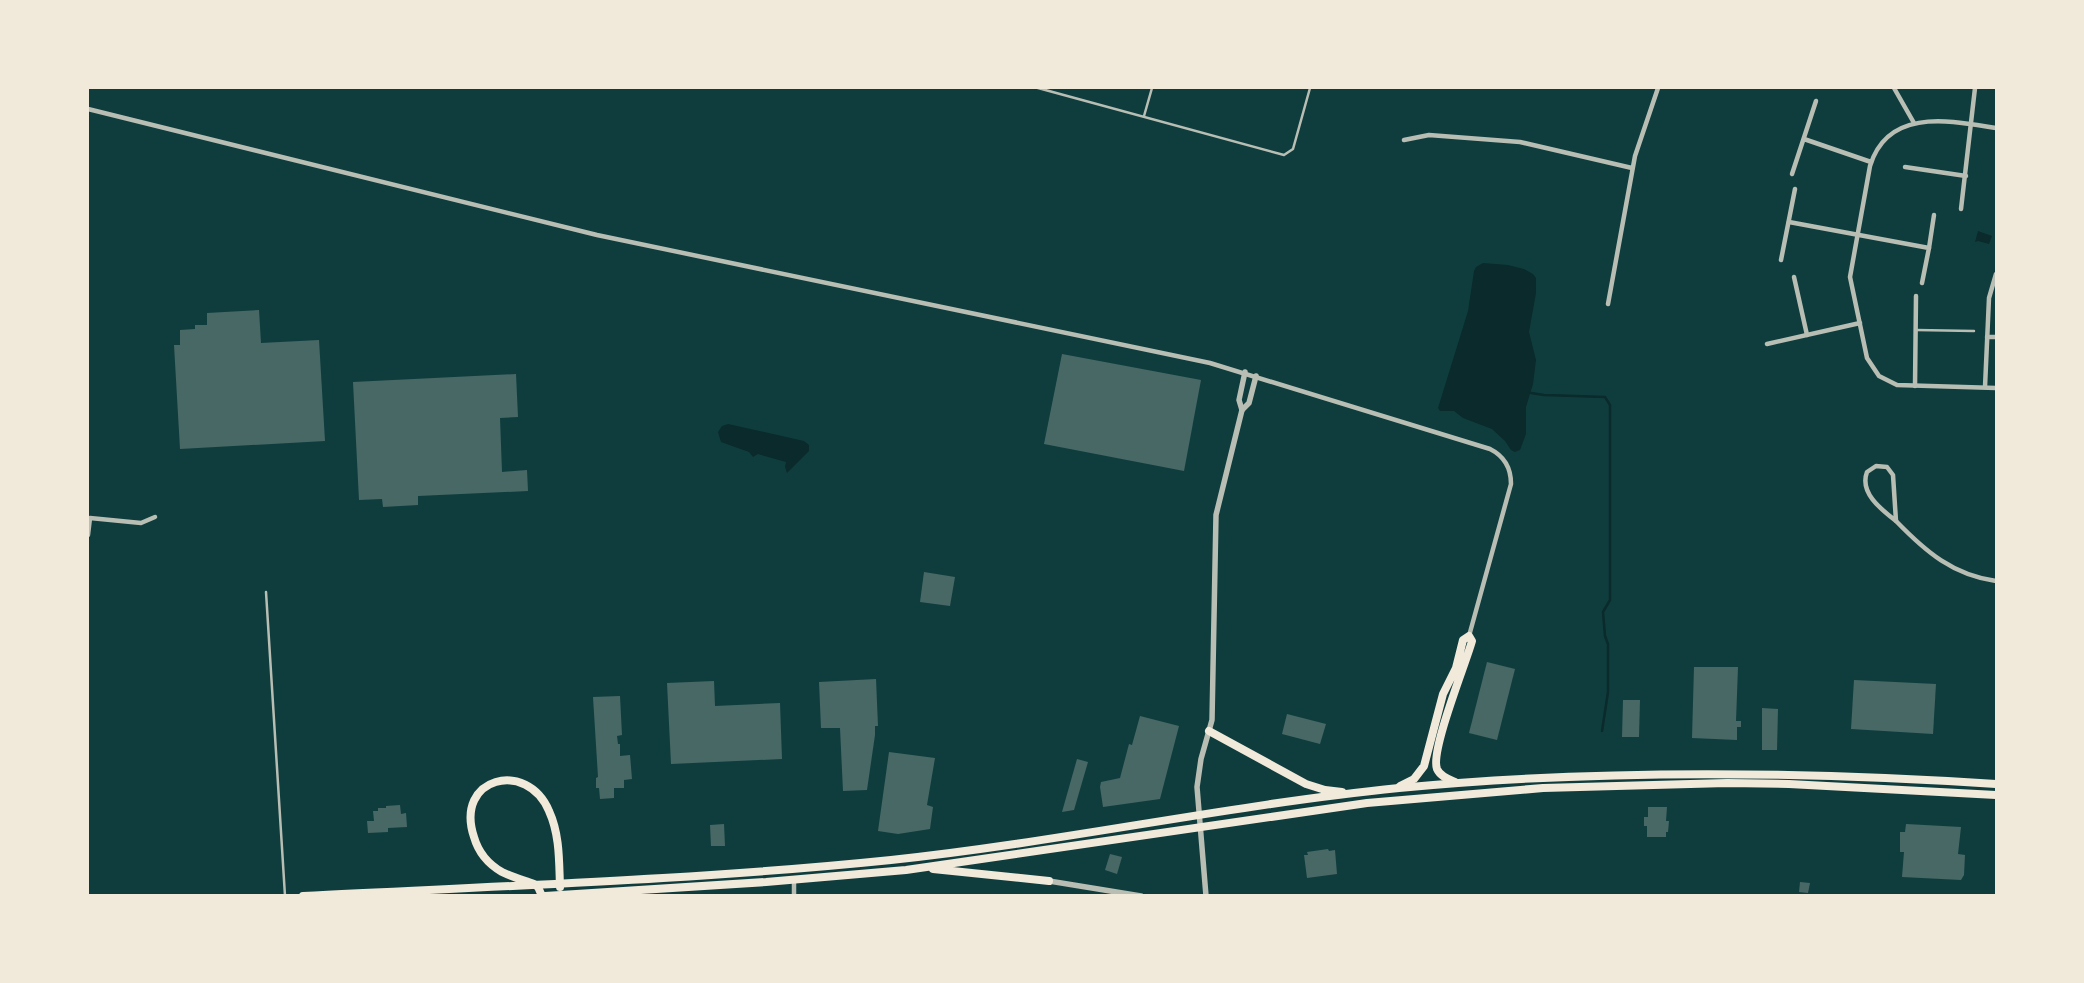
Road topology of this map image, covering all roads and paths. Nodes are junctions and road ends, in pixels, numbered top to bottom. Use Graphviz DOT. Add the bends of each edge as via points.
graph roads {
  1 [pos="1038,88"];
  2 [pos="1152,88"];
  3 [pos="1310,88"];
  4 [pos="1658,88"];
  5 [pos="1894,88"];
  6 [pos="1975,88"];
  7 [pos="1816,101"];
  8 [pos="88,109"];
  9 [pos="1144,116"];
  10 [pos="1914,123"];
  11 [pos="1971,124"];
  12 [pos="1996,128"];
  13 [pos="1804,139"];
  14 [pos="1404,140"];
  15 [pos="1871,162"];
  16 [pos="1905,167"];
  17 [pos="1632,168"];
  18 [pos="1792,174"];
  19 [pos="1966,176"];
  20 [pos="1795,189"];
  21 [pos="1961,209"];
  22 [pos="1934,215"];
  23 [pos="1789,222"];
  24 [pos="1858,234"];
  25 [pos="1929,248"];
  26 [pos="1781,260"];
  27 [pos="1996,274"];
  28 [pos="1794,277"];
  29 [pos="1922,282"];
  30 [pos="1916,296"];
  31 [pos="1608,304"];
  32 [pos="1860,324"];
  33 [pos="1916,330"];
  34 [pos="1974,331"];
  35 [pos="1807,335"];
  36 [pos="1987,337"];
  37 [pos="1996,337"];
  38 [pos="1767,344"];
  39 [pos="1245,372"];
  40 [pos="1256,376"];
  41 [pos="1915,386"];
  42 [pos="1985,387"];
  43 [pos="1996,388"];
  44 [pos="1242,410"];
  45 [pos="155,517"];
  46 [pos="1896,521"];
  47 [pos="88,535"];
  48 [pos="1996,581"];
  49 [pos="266,592"];
  50 [pos="1469,636"];
  51 [pos="1209,731"];
  52 [pos="1457,783"];
  53 [pos="1996,784"];
  54 [pos="1395,788"];
  55 [pos="1361,793"];
  56 [pos="1996,795"];
  57 [pos="1200,816"];
  58 [pos="1201,826"];
  59 [pos="919,867"];
  60 [pos="794,880"];
  61 [pos="1049,882"];
  62 [pos="560,883"];
  63 [pos="534,884"];
  64 [pos="561,894"];
  65 [pos="285,896"];
  66 [pos="303,896"];
  67 [pos="544,896"];
  68 [pos="794,896"];
  69 [pos="1141,896"];
  70 [pos="1206,896"];
  1 -- 9 [label="lane"];
  2 -- 9 [label="lane"];
  3 -- 9 [label="lane" via="1293,149 1284,155"];
  4 -- 17 [label="street"];
  5 -- 10 [label="street"];
  6 -- 11 [label="street"];
  7 -- 13 [label="street"];
  8 -- 39 [label="street" via="597,235"];
  10 -- 11 [label="street" via="1937,120"];
  10 -- 15 [label="street" via="1885,141"];
  11 -- 12 [label="street"];
  11 -- 19 [label="street"];
  13 -- 15 [label="street"];
  13 -- 18 [label="street"];
  14 -- 17 [label="street" via="1429,134 1520,142"];
  15 -- 24 [label="street"];
  16 -- 19 [label="street"];
  17 -- 31 [label="street"];
  19 -- 21 [label="street"];
  20 -- 23 [label="street"];
  22 -- 25 [label="street"];
  23 -- 24 [label="street"];
  23 -- 26 [label="street"];
  24 -- 25 [label="street"];
  24 -- 32 [label="street" via="1850,277"];
  25 -- 29 [label="street"];
  27 -- 36 [label="street" via="1989,298"];
  28 -- 35 [label="street"];
  30 -- 33 [label="street"];
  32 -- 35 [label="street"];
  32 -- 41 [label="street" via="1867,358 1875,372 1890,383"];
  33 -- 34 [label="lane"];
  33 -- 41 [label="street"];
  35 -- 38 [label="street"];
  36 -- 37 [label="street"];
  36 -- 42 [label="street"];
  39 -- 40 [label="street"];
  39 -- 44 [label="street" via="1239,400"];
  40 -- 44 [label="street" via="1249,403"];
  40 -- 50 [label="street" via="1490,449 1503,458 1511,484"];
  41 -- 42 [label="street"];
  42 -- 43 [label="street"];
  44 -- 51 [label="street" via="1216,515 1212,720"];
  45 -- 47 [label="street" via="141,523 90,518"];
  46 -- 46 [label="street" via="1893,475 1887,467 1871,468 1865,477 1866,488"];
  46 -- 48 [label="street" via="1947,565 1969,575"];
  49 -- 65 [label="lane"];
  50 -- 52 [label="main road" via="1472,641 1451,698 1436,758 1441,775"];
  50 -- 54 [label="main road" via="1463,640 1456,668 1442,694 1424,766 1414,779"];
  51 -- 55 [label="main road" via="1316,788"];
  51 -- 57 [label="street" via="1198,779"];
  52 -- 53 [label="main road" via="1595,775 1749,773"];
  52 -- 54 [label="main road"];
  54 -- 55 [label="main road"];
  55 -- 57 [label="main road"];
  56 -- 58 [label="main road" via="1792,784 1602,785 1433,796"];
  57 -- 58 [label="street"];
  57 -- 62 [label="main road" via="892,860 715,875"];
  58 -- 59 [label="main road"];
  58 -- 70 [label="street"];
  59 -- 60 [label="main road"];
  59 -- 61 [label="main road"];
  60 -- 64 [label="main road"];
  60 -- 68 [label="street"];
  61 -- 69 [label="street"];
  62 -- 63 [label="main road"];
  62 -- 63 [label="main road" via="557,834 547,805 523,784 506,780 491,783 477,795 470,810 475,840 493,866"];
  62 -- 64 [label="main road"];
  63 -- 66 [label="main road"];
  63 -- 67 [label="main road"];
  64 -- 67 [label="main road"];
}
